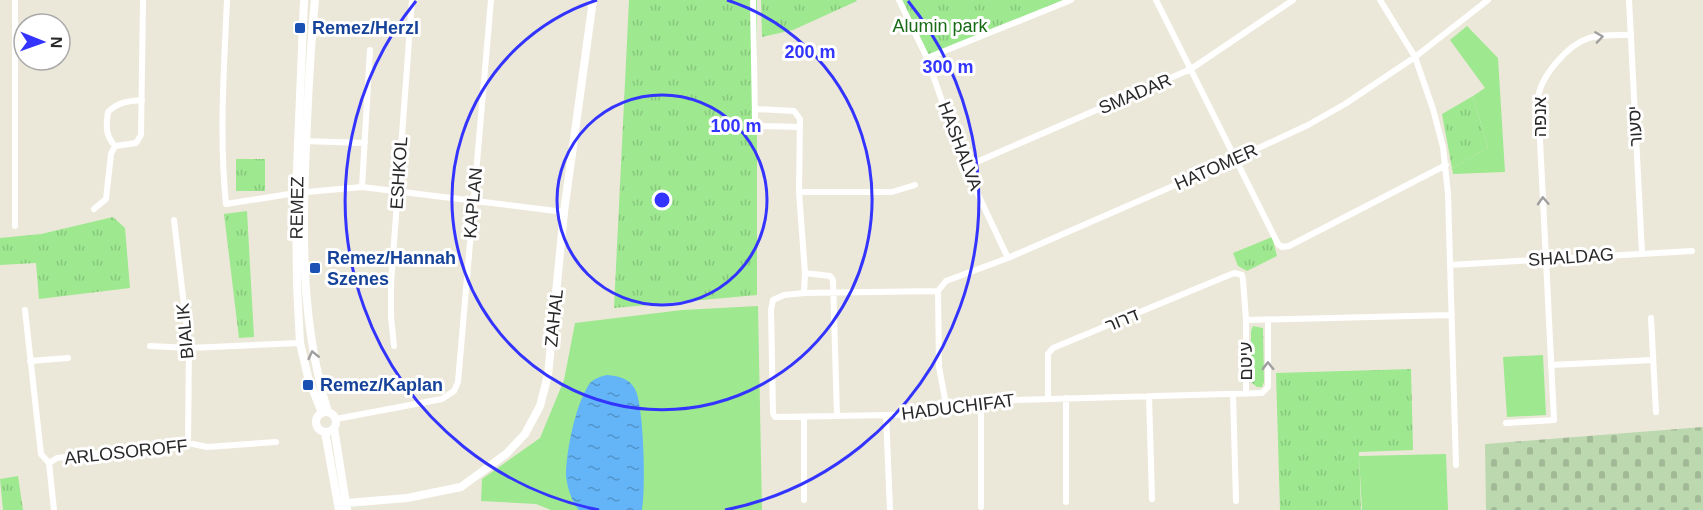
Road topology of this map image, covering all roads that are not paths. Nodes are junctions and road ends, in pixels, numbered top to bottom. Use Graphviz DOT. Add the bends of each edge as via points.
graph roads {
  1 [pos="15,0"];
  2 [pos="143,0"];
  3 [pos="227,0"];
  4 [pos="304,0"];
  5 [pos="315,0"];
  6 [pos="412,0"];
  7 [pos="490,0"];
  8 [pos="593,0"];
  9 [pos="753,0"];
  10 [pos="899,0"];
  11 [pos="1071,0"];
  12 [pos="1156,0"];
  13 [pos="1293,0"];
  14 [pos="1380,0"];
  15 [pos="1488,0"];
  16 [pos="1629,0"];
  17 [pos="1631,35"];
  18 [pos="370,50"];
  19 [pos="1414,57"];
  20 [pos="927,58"];
  21 [pos="1191,69"];
  22 [pos="142,100"];
  23 [pos="755,109"];
  24 [pos="800,127"];
  25 [pos="302,141"];
  26 [pos="365,143"];
  27 [pos="115,146"];
  28 [pos="1235,159"];
  29 [pos="1446,165"];
  30 [pos="965,167"];
  31 [pos="915,185"];
  32 [pos="362,187"];
  33 [pos="397,191"];
  34 [pos="799,192"];
  35 [pos="300,193"];
  36 [pos="474,201"];
  37 [pos="94,209"];
  38 [pos="564,212"];
  39 [pos="174,220"];
  40 [pos="15,226"];
  41 [pos="1692,250"];
  42 [pos="1641,253"];
  43 [pos="1008,258"];
  44 [pos="1546,259"];
  45 [pos="1450,265"];
  46 [pos="805,273"];
  47 [pos="1239,274"];
  48 [pos="938,291"];
  49 [pos="804,293"];
  50 [pos="833,293"];
  51 [pos="24,310"];
  52 [pos="1452,315"];
  53 [pos="1651,318"];
  54 [pos="1246,320"];
  55 [pos="1268,320"];
  56 [pos="300,343"];
  57 [pos="150,346"];
  58 [pos="394,346"];
  59 [pos="189,348"];
  60 [pos="68,358"];
  61 [pos="1653,360"];
  62 [pos="30,361"];
  63 [pos="1551,365"];
  64 [pos="1233,394"];
  65 [pos="1246,394"];
  66 [pos="1149,396"];
  67 [pos="1048,398"];
  68 [pos="1066,398"];
  69 [pos="981,401"];
  70 [pos="947,410"];
  71 [pos="325,412"];
  72 [pos="1656,412"];
  73 [pos="886,415"];
  74 [pos="837,417"];
  75 [pos="804,418"];
  76 [pos="1506,423"];
  77 [pos="335,424"];
  78 [pos="325,432"];
  79 [pos="276,442"];
  80 [pos="188,443"];
  81 [pos="49,463"];
  82 [pos="1456,465"];
  83 [pos="1152,499"];
  84 [pos="804,500"];
  85 [pos="1236,501"];
  86 [pos="1066,502"];
  87 [pos="347,507"];
  88 [pos="981,507"];
  89 [pos="54,510"];
  90 [pos="339,510"];
  91 [pos="890,510"];
  1 -- 40 [label="street"];
  2 -- 22 [label="street"];
  3 -- 35 [label="street" via="223,95 226,204"];
  4 -- 25 [label="street, REMEZ"];
  5 -- 25 [label="street, REMEZ"];
  6 -- 33 [label="street, ESHKOL"];
  7 -- 36 [label="street, KAPLAN"];
  8 -- 38 [label="street, ZAHAL"];
  9 -- 23 [label="street"];
  10 -- 20 [label="street, HASHALVA"];
  11 -- 20 [label="street"];
  12 -- 21 [label="street"];
  13 -- 21 [label="street, SMADAR"];
  14 -- 19 [label="street"];
  15 -- 19 [label="street, HATOMER"];
  16 -- 17 [label="street, יסעור"];
  17 -- 42 [label="street, יסעור"];
  44 -- 17 [label="street, אנפה, one-way" via="1540,86 1581,41 1605,35"];
  18 -- 26 [label="street"];
  19 -- 28 [label="street, HATOMER" via="1317,120"];
  19 -- 29 [label="street" via="1434,109"];
  20 -- 30 [label="street, HASHALVA"];
  21 -- 28 [label="street"];
  21 -- 30 [label="street, SMADAR"];
  22 -- 27 [label="street" via="138,141"];
  22 -- 27 [label="street" via="115,105 108,112 108,139"];
  23 -- 24 [label="street" via="794,111"];
  23 -- 24 [label="street" via="755,119 761,126"];
  24 -- 34 [label="street"];
  25 -- 26 [label="street"];
  25 -- 35 [label="street, REMEZ"];
  26 -- 32 [label="street"];
  27 -- 37 [label="street" via="106,199"];
  28 -- 29 [label="street" via="1282,247"];
  28 -- 43 [label="street, HATOMER"];
  29 -- 45 [label="street"];
  30 -- 43 [label="street, HASHALVA"];
  31 -- 34 [label="street" via="892,192"];
  32 -- 33 [label="street"];
  32 -- 35 [label="street"];
  33 -- 36 [label="street"];
  33 -- 58 [label="street, ESHKOL" via="391,294"];
  34 -- 46 [label="street"];
  35 -- 56 [label="street, REMEZ"];
  71 -- 35 [label="street, REMEZ, one-way" via="310,340"];
  36 -- 38 [label="street"];
  36 -- 77 [label="street, KAPLAN" via="458,382 454,390 442,399"];
  38 -- 87 [label="street, ZAHAL" via="548,375 540,406 525,434 506,454 461,487"];
  39 -- 59 [label="street, BIALIK"];
  41 -- 42 [label="street, SHALDAG"];
  42 -- 44 [label="street, SHALDAG"];
  43 -- 48 [label="street, HATOMER" via="946,281"];
  44 -- 45 [label="street, SHALDAG"];
  44 -- 63 [label="street, אנפה"];
  45 -- 52 [label="street"];
  46 -- 49 [label="street"];
  46 -- 50 [label="street" via="830,276"];
  47 -- 54 [label="street, עיטם" via="1243,279"];
  47 -- 67 [label="street, דרור" via="1230,274 1053,348 1048,354"];
  48 -- 50 [label="street"];
  48 -- 70 [label="street" via="939,367"];
  49 -- 50 [label="street"];
  49 -- 75 [label="street, HADUCHIFAT" via="773,300 772,390 775,417"];
  50 -- 74 [label="street"];
  51 -- 62 [label="street"];
  52 -- 55 [label="street"];
  52 -- 82 [label="street"];
  53 -- 61 [label="street"];
  54 -- 55 [label="street"];
  54 -- 65 [label="street, עיטם"];
  65 -- 55 [label="street, עיטם, one-way" via="1262,393 1268,387"];
  56 -- 59 [label="street"];
  56 -- 71 [label="street, REMEZ" via="308,377"];
  57 -- 59 [label="street"];
  59 -- 80 [label="street, BIALIK"];
  60 -- 62 [label="street"];
  61 -- 63 [label="street"];
  61 -- 72 [label="street"];
  62 -- 81 [label="street" via="41,454"];
  63 -- 76 [label="street, אנפה" via="1554,420"];
  64 -- 65 [label="street, HADUCHIFAT"];
  64 -- 66 [label="street, HADUCHIFAT"];
  64 -- 85 [label="street"];
  66 -- 68 [label="street, HADUCHIFAT"];
  66 -- 83 [label="street"];
  67 -- 68 [label="street, HADUCHIFAT"];
  67 -- 69 [label="street, HADUCHIFAT"];
  68 -- 86 [label="street"];
  69 -- 70 [label="street, HADUCHIFAT"];
  69 -- 88 [label="street"];
  70 -- 73 [label="street, HADUCHIFAT"];
  71 -- 77 [label="street"];
  71 -- 78 [label="street" via="317,417 316,424"];
  73 -- 74 [label="street, HADUCHIFAT"];
  73 -- 91 [label="street"];
  74 -- 75 [label="street, HADUCHIFAT"];
  75 -- 84 [label="street"];
  77 -- 78 [label="street"];
  77 -- 87 [label="street"];
  78 -- 90 [label="street"];
  79 -- 80 [label="street, ARLOSOROFF" via="207,447"];
  80 -- 81 [label="street, ARLOSOROFF" via="57,458"];
  81 -- 89 [label="street"];
}
